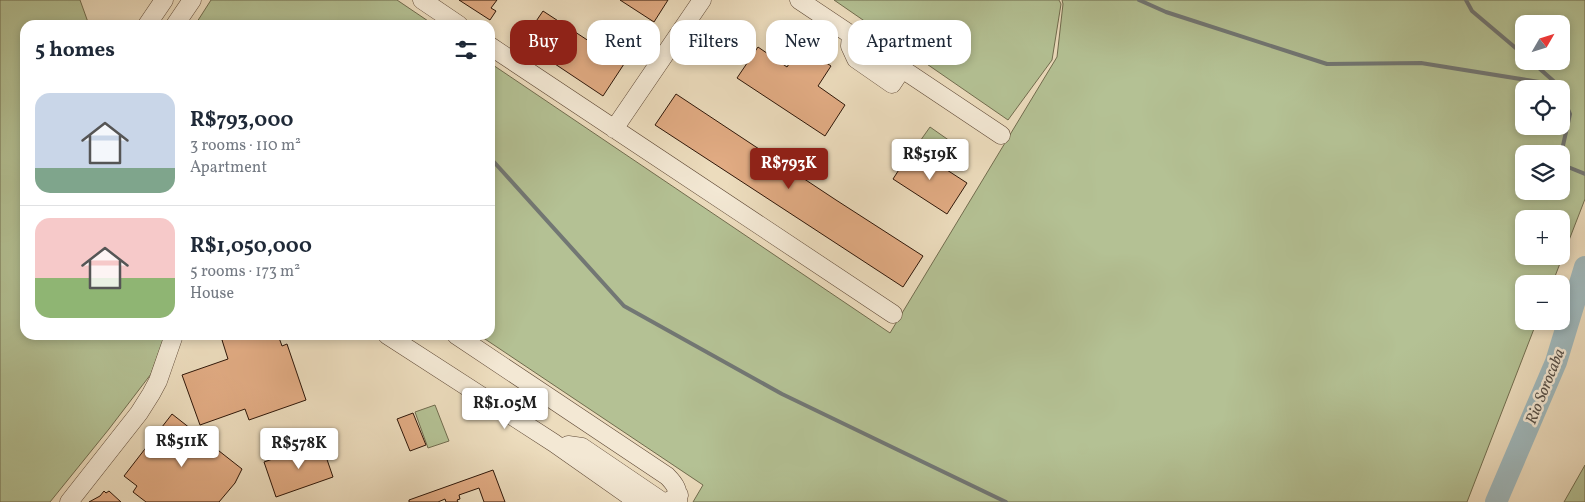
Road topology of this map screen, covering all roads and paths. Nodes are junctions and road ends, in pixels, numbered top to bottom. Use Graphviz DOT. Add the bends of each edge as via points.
graph roads {
  1 [pos="164,0"];
  2 [pos="170,0"];
  3 [pos="192,0"];
  4 [pos="422,0"];
  5 [pos="702,0"];
  6 [pos="799,0"];
  7 [pos="150,20"];
  8 [pos="156,20"];
  9 [pos="178,20"];
  10 [pos="452,20"];
  11 [pos="495,49"];
  12 [pos="614,128"];
  13 [pos="1001,135"];
  14 [pos="893,314"];
  15 [pos="172,340"];
  16 [pos="395,340"];
  17 [pos="463,340"];
  18 [pos="554,443"];
  19 [pos="678,499"];
  20 [pos="69,502"];
  21 [pos="638,502"];
  1 -- 7 [label="street"];
  2 -- 8 [label="street"];
  3 -- 9 [label="street"];
  4 -- 10 [label="street"];
  5 -- 12 [label="street"];
  6 -- 13 [label="street"];
  11 -- 12 [label="street"];
  12 -- 14 [label="street"];
  15 -- 20 [label="street" via="158,381 139,413"];
  16 -- 18 [label="street"];
  17 -- 19 [label="street" via="667,476 677,487"];
  18 -- 19 [label="street" via="582,447 663,502"];
  18 -- 21 [label="street"];
}
